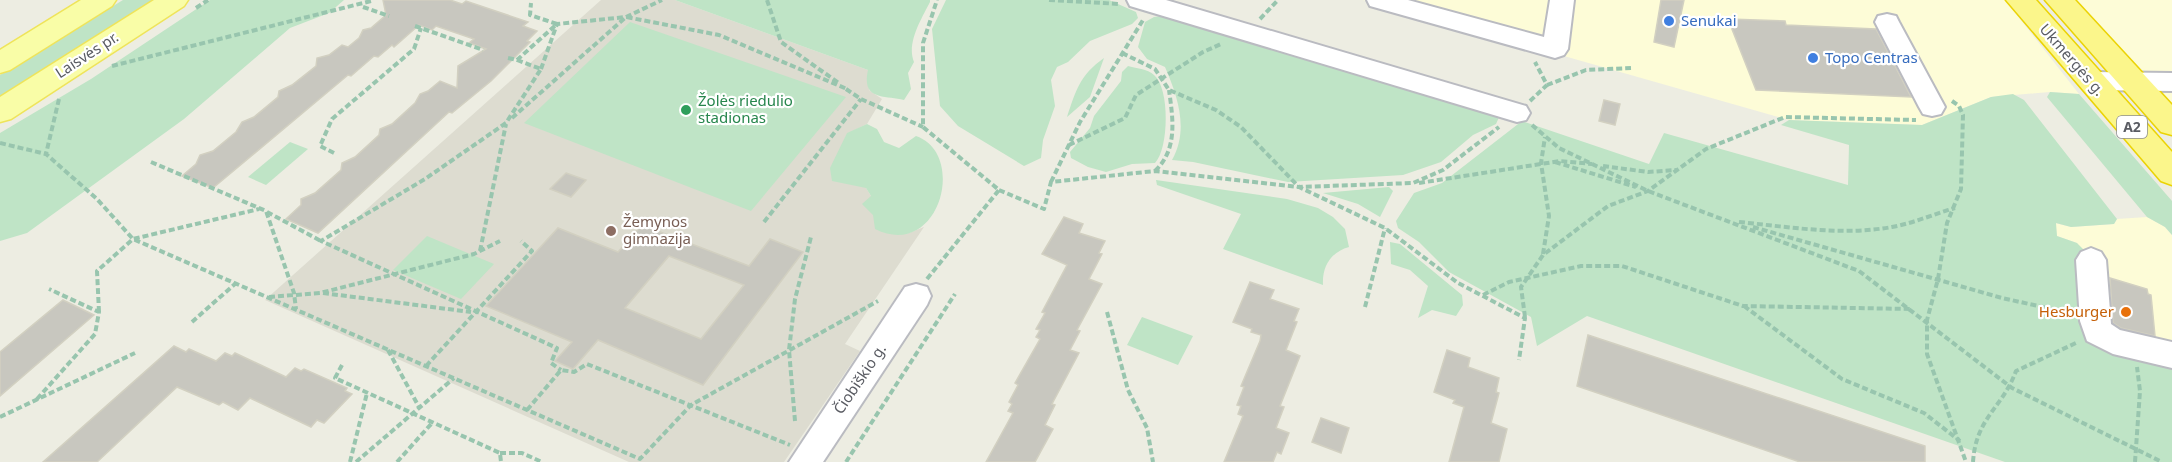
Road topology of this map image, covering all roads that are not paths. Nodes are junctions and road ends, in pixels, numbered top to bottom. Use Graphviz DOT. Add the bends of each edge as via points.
graph roads {
  1 [pos="102,0"];
  2 [pos="174,0"];
  3 [pos="1379,0"];
  4 [pos="1562,0"];
  5 [pos="2020,0"];
  6 [pos="2059,0"];
  7 [pos="1146,2"];
  8 [pos="1887,22"];
  9 [pos="0,63"];
  10 [pos="2091,81"];
  11 [pos="2134,82"];
  12 [pos="2172,82"];
  13 [pos="1938,108"];
  14 [pos="0,111"];
  15 [pos="1517,112"];
  16 [pos="2172,124"];
  17 [pos="2172,173"];
  18 [pos="2091,260"];
  19 [pos="921,288"];
  20 [pos="2162,353"];
  21 [pos="808,458"];
  1 -- 9 [label="main road"];
  2 -- 14 [label="main road, Laisvės pr."];
  3 -- 4 [label="street" via="1555,49"];
  5 -- 10 [label="highway, Ukmergės g. / A2"];
  6 -- 11 [label="highway, Ukmergės g. / A2"];
  7 -- 15 [label="street"];
  8 -- 13 [label="street"];
  10 -- 11 [label="street"];
  10 -- 17 [label="highway, Ukmergės g. / A2"];
  11 -- 12 [label="street"];
  11 -- 16 [label="highway, Ukmergės g. / A2"];
  18 -- 20 [label="street" via="2096,327 2113,341"];
  19 -- 21 [label="street, Čiobiškio g."];
}
